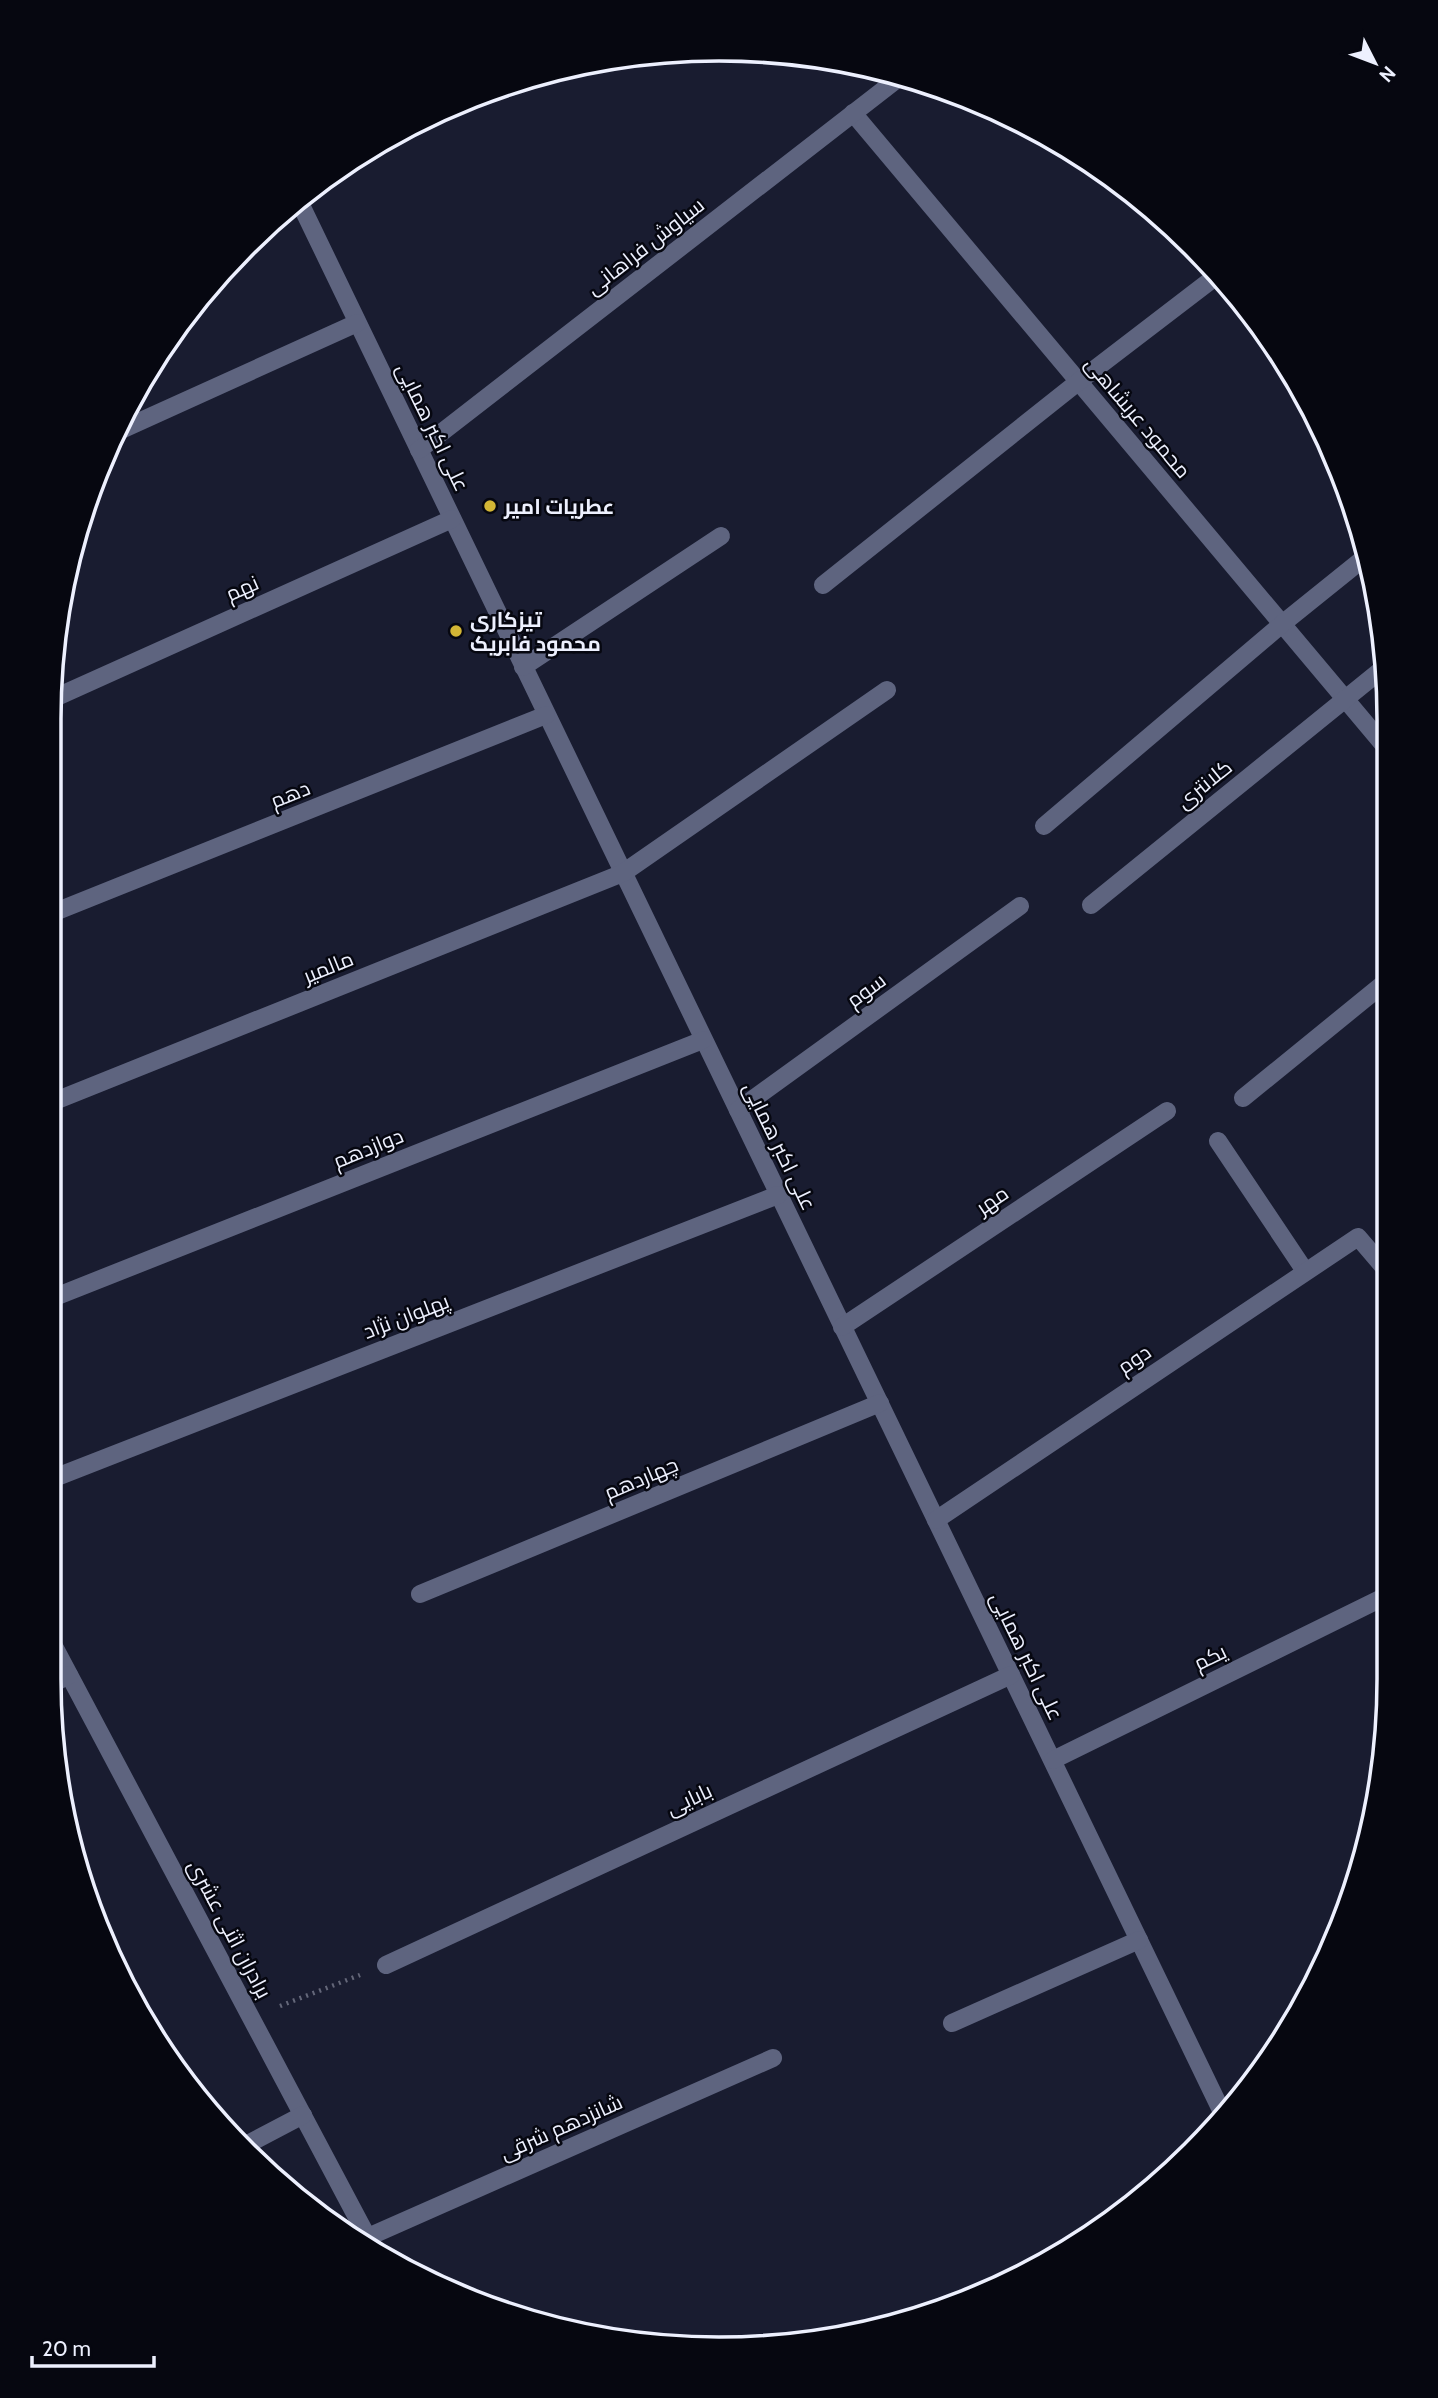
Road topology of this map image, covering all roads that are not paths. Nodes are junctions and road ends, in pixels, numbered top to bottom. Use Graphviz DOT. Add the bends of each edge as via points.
graph roads {
  1 [pos="890,84"];
  2 [pos="853,113"];
  3 [pos="303,210"];
  4 [pos="1210,281"];
  5 [pos="357,323"];
  6 [pos="1078,382"];
  7 [pos="130,426"];
  8 [pos="419,450"];
  9 [pos="452,519"];
  10 [pos="721,536"];
  11 [pos="1357,563"];
  12 [pos="823,585"];
  13 [pos="1282,624"];
  14 [pos="523,667"];
  15 [pos="1375,675"];
  16 [pos="887,690"];
  17 [pos="62,694"];
  18 [pos="1345,699"];
  19 [pos="547,715"];
  20 [pos="1377,737"];
  21 [pos="1044,826"];
  22 [pos="623,873"];
  23 [pos="1091,905"];
  24 [pos="1020,906"];
  25 [pos="61,910"];
  26 [pos="1377,990"];
  27 [pos="704,1040"];
  28 [pos="1243,1098"];
  29 [pos="61,1099"];
  30 [pos="738,1110"];
  31 [pos="1167,1111"];
  32 [pos="1218,1141"];
  33 [pos="778,1195"];
  34 [pos="1377,1259"];
  35 [pos="1306,1271"];
  36 [pos="61,1295"];
  37 [pos="842,1327"];
  38 [pos="880,1403"];
  39 [pos="61,1475"];
  40 [pos="936,1520"];
  41 [pos="421,1594"];
  42 [pos="1377,1600"];
  43 [pos="61,1660"];
  44 [pos="69,1675"];
  45 [pos="1011,1675"];
  46 [pos="61,1679"];
  47 [pos="1052,1760"];
  48 [pos="1139,1940"];
  49 [pos="386,1965"];
  50 [pos="952,2023"];
  51 [pos="773,2058"];
  52 [pos="1219,2106"];
  53 [pos="303,2115"];
  54 [pos="253,2142"];
  55 [pos="365,2233"];
  56 [pos="373,2238"];
  1 -- 2 [label="street, سیاوش فراهانی"];
  2 -- 6 [label="street, محمود عربشاهی"];
  2 -- 8 [label="street, سیاوش فراهانی"];
  3 -- 5 [label="street, علی اکبر همایی"];
  4 -- 6 [label="street"];
  5 -- 7 [label="street"];
  5 -- 8 [label="street, علی اکبر همایی"];
  6 -- 12 [label="street"];
  6 -- 13 [label="street, محمود عربشاهی"];
  8 -- 9 [label="street, علی اکبر همایی"];
  9 -- 14 [label="street, علی اکبر همایی"];
  9 -- 17 [label="street, نهم"];
  10 -- 14 [label="street"];
  11 -- 13 [label="street"];
  13 -- 18 [label="street, محمود عربشاهی"];
  13 -- 21 [label="street"];
  14 -- 19 [label="street, علی اکبر همایی"];
  15 -- 18 [label="street, کلانتری"];
  16 -- 22 [label="street, مالمیر"];
  18 -- 20 [label="street, محمود عربشاهی"];
  18 -- 23 [label="street, کلانتری"];
  19 -- 22 [label="street, علی اکبر همایی"];
  19 -- 25 [label="street, دهم"];
  22 -- 27 [label="street, علی اکبر همایی"];
  22 -- 29 [label="street, مالمیر"];
  24 -- 30 [label="street, سوم"];
  26 -- 28 [label="street"];
  27 -- 30 [label="street, علی اکبر همایی"];
  27 -- 36 [label="street, دوازدهم"];
  30 -- 33 [label="street, علی اکبر همایی"];
  31 -- 37 [label="street, مهر"];
  32 -- 35 [label="street"];
  33 -- 37 [label="street, علی اکبر همایی"];
  33 -- 39 [label="street, پهلوان نژاد"];
  34 -- 35 [label="street, دوم" via="1358,1237"];
  35 -- 40 [label="street, دوم"];
  37 -- 38 [label="street, علی اکبر همایی"];
  38 -- 40 [label="street, علی اکبر همایی"];
  38 -- 41 [label="street, چهاردهم"];
  40 -- 45 [label="street, علی اکبر همایی"];
  42 -- 47 [label="street, یکم"];
  43 -- 44 [label="street, برادران اثنی عشری"];
  44 -- 46 [label="street"];
  44 -- 53 [label="street, برادران اثنی عشری"];
  45 -- 47 [label="street, علی اکبر همایی"];
  45 -- 49 [label="street, بابایی"];
  47 -- 48 [label="street, علی اکبر همایی"];
  48 -- 50 [label="street"];
  48 -- 52 [label="street, علی اکبر همایی"];
  51 -- 56 [label="street, شانزدهم شرقی"];
  53 -- 54 [label="street"];
  53 -- 55 [label="street, برادران اثنی عشری"];
}
